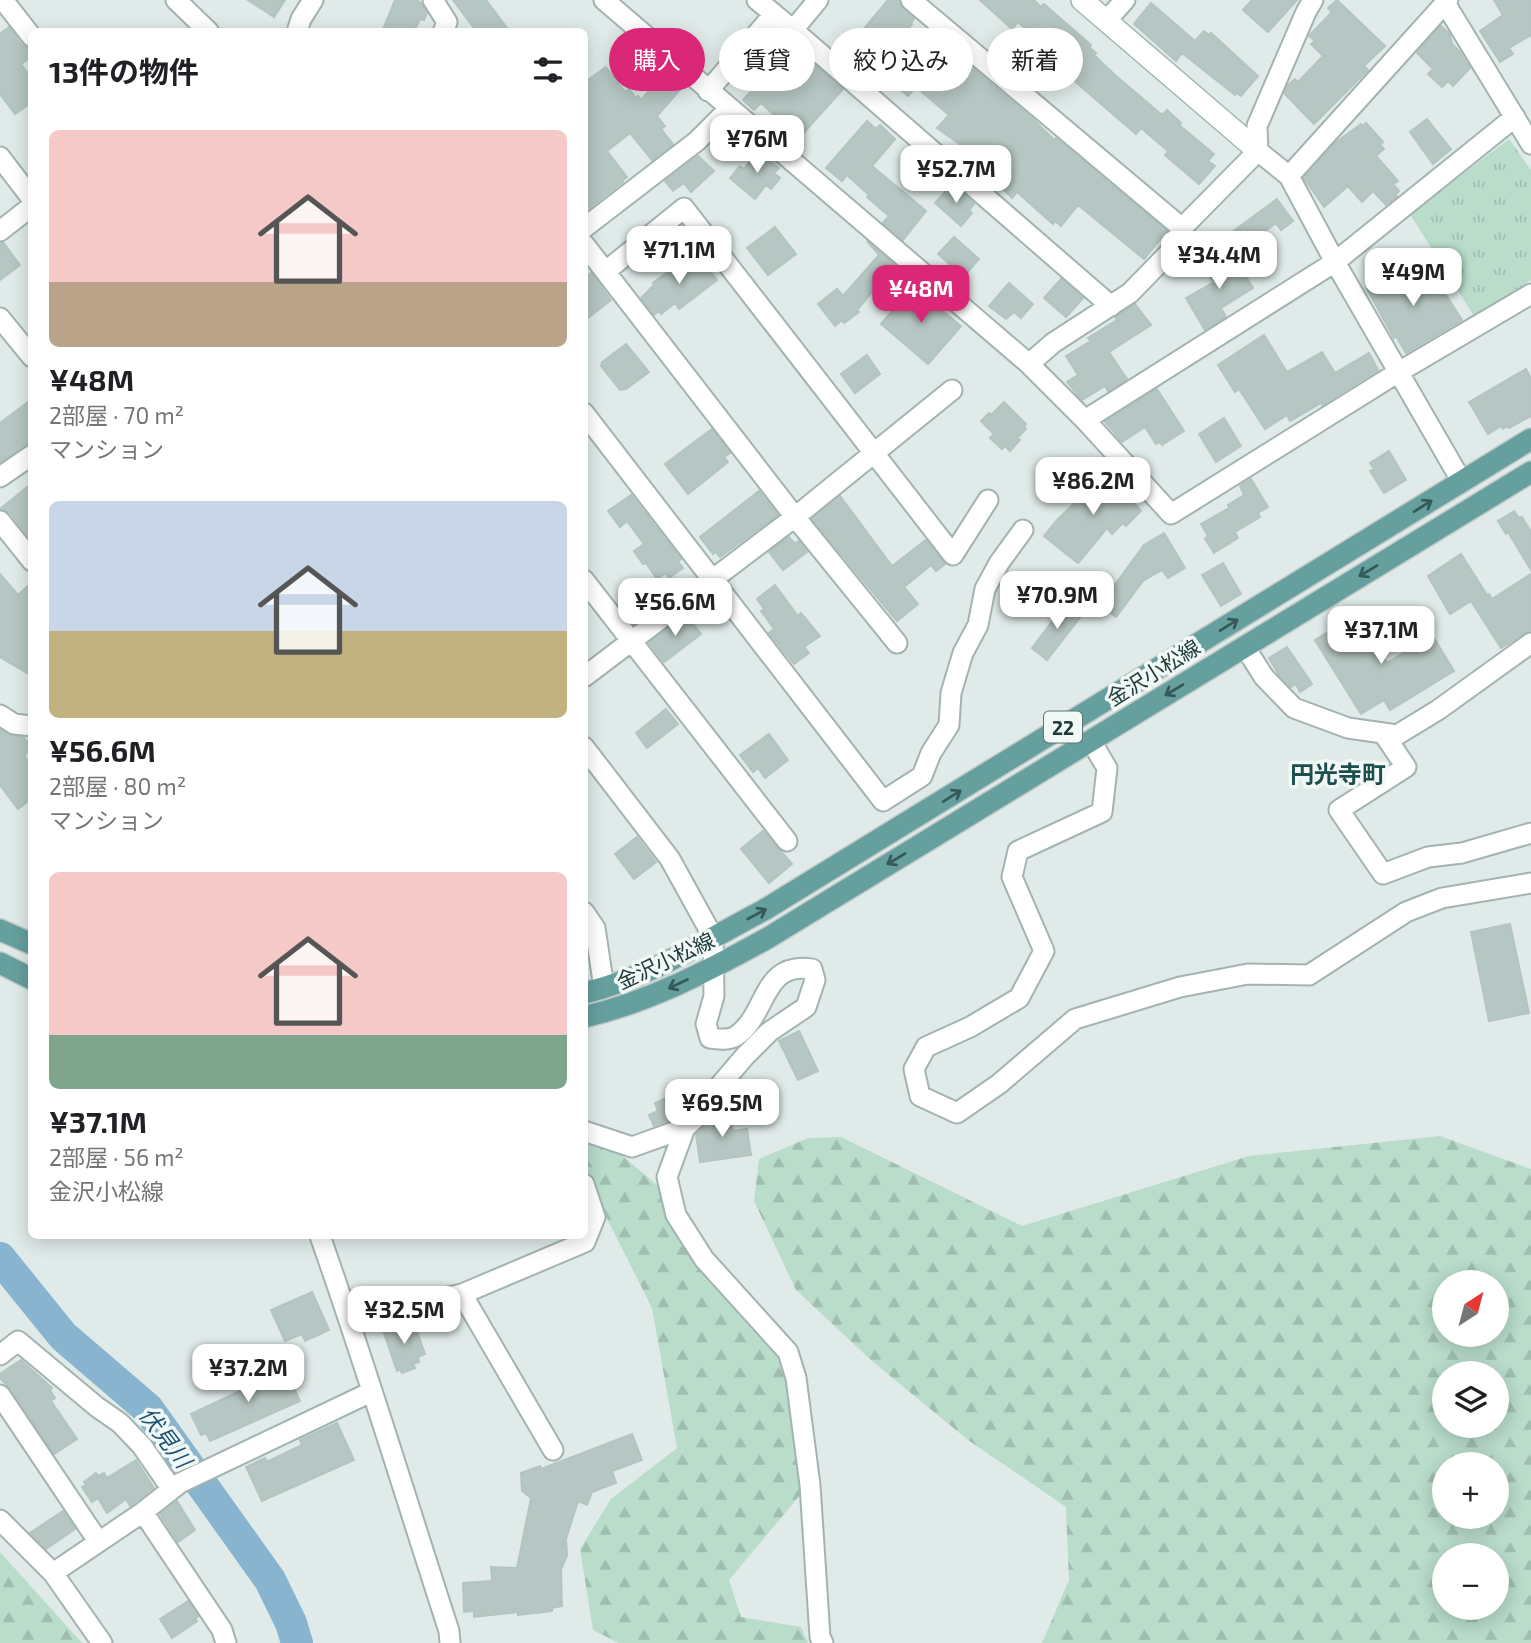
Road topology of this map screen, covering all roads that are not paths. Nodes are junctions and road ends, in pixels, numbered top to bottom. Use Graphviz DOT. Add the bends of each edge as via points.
graph roads {
  1 [pos="3,0"];
  2 [pos="176,0"];
  3 [pos="313,0"];
  4 [pos="433,0"];
  5 [pos="604,0"];
  6 [pos="757,0"];
  7 [pos="818,0"];
  8 [pos="911,0"];
  9 [pos="1082,0"];
  10 [pos="1125,0"];
  11 [pos="1313,0"];
  12 [pos="1447,2"];
  13 [pos="774,15"];
  14 [pos="1107,21"];
  15 [pos="205,28"];
  16 [pos="298,28"];
  17 [pos="445,28"];
  18 [pos="790,28"];
  19 [pos="795,28"];
  20 [pos="28,32"];
  21 [pos="815,49"];
  22 [pos="708,90"];
  23 [pos="729,109"];
  24 [pos="1515,117"];
  25 [pos="1531,144"];
  26 [pos="1258,151"];
  27 [pos="0,158"];
  28 [pos="1289,176"];
  29 [pos="28,194"];
  30 [pos="28,209"];
  31 [pos="588,225"];
  32 [pos="1182,228"];
  33 [pos="0,231"];
  34 [pos="588,249"];
  35 [pos="1335,262"];
  36 [pos="606,271"];
  37 [pos="1531,294"];
  38 [pos="1111,306"];
  39 [pos="0,318"];
  40 [pos="28,352"];
  41 [pos="1029,364"];
  42 [pos="1397,373"];
  43 [pos="952,390"];
  44 [pos="588,418"];
  45 [pos="1085,420"];
  46 [pos="1531,439"];
  47 [pos="875,452"];
  48 [pos="28,458"];
  49 [pos="1531,472"];
  50 [pos="0,477"];
  51 [pos="1462,482"];
  52 [pos="988,500"];
  53 [pos="795,517"];
  54 [pos="0,521"];
  55 [pos="1023,530"];
  56 [pos="28,556"];
  57 [pos="712,579"];
  58 [pos="588,585"];
  59 [pos="632,640"];
  60 [pos="897,643"];
  61 [pos="1531,643"];
  62 [pos="1245,647"];
  63 [pos="588,674"];
  64 [pos="0,715"];
  65 [pos="28,726"];
  66 [pos="1383,733"];
  67 [pos="1091,741"];
  68 [pos="588,752"];
  69 [pos="1531,833"];
  70 [pos="787,841"];
  71 [pos="1531,883"];
  72 [pos="588,918"];
  73 [pos="0,930"];
  74 [pos="713,937"];
  75 [pos="28,942"];
  76 [pos="0,963"];
  77 [pos="715,967"];
  78 [pos="28,977"];
  79 [pos="594,990"];
  80 [pos="588,1016"];
  81 [pos="685,1128"];
  82 [pos="588,1132"];
  83 [pos="588,1196"];
  84 [pos="588,1234"];
  85 [pos="321,1239"];
  86 [pos="586,1239"];
  87 [pos="462,1294"];
  88 [pos="349,1319"];
  89 [pos="0,1355"];
  90 [pos="371,1392"];
  91 [pos="0,1395"];
  92 [pos="553,1450"];
  93 [pos="176,1486"];
  94 [pos="143,1512"];
  95 [pos="0,1520"];
  96 [pos="98,1541"];
  97 [pos="53,1573"];
  98 [pos="102,1643"];
  99 [pos="226,1643"];
  100 [pos="450,1643"];
  101 [pos="823,1643"];
  1 -- 20 [label="street"];
  2 -- 15 [label="street"];
  3 -- 16 [label="street"];
  4 -- 17 [label="street" via="447,22"];
  5 -- 22 [label="street"];
  6 -- 13 [label="street"];
  7 -- 19 [label="street"];
  8 -- 32 [label="street"];
  9 -- 14 [label="street"];
  10 -- 14 [label="street"];
  11 -- 26 [label="street" via="1256,126"];
  12 -- 24 [label="street"];
  12 -- 28 [label="street"];
  13 -- 18 [label="street"];
  13 -- 22 [label="street"];
  14 -- 26 [label="street"];
  21 -- 38 [label="street"];
  22 -- 23 [label="street"];
  23 -- 31 [label="street" via="697,141"];
  23 -- 41 [label="street"];
  24 -- 25 [label="street"];
  24 -- 35 [label="street"];
  26 -- 28 [label="street"];
  26 -- 32 [label="street"];
  27 -- 29 [label="street"];
  28 -- 35 [label="street"];
  30 -- 33 [label="street"];
  32 -- 38 [label="street" via="1169,253"];
  34 -- 36 [label="street"];
  35 -- 42 [label="street"];
  35 -- 45 [label="street"];
  36 -- 47 [label="street" via="684,208"];
  36 -- 53 [label="street"];
  37 -- 42 [label="street"];
  38 -- 41 [label="street"];
  39 -- 40 [label="street"];
  41 -- 45 [label="street"];
  42 -- 45 [label="street" via="1171,514"];
  42 -- 51 [label="street"];
  43 -- 47 [label="street"];
  44 -- 57 [label="street"];
  46 -- 51 [label="main road, 金沢小松線 / 22"];
  47 -- 52 [label="street" via="953,555"];
  47 -- 53 [label="street"];
  48 -- 50 [label="street"];
  49 -- 62 [label="main road, 金沢小松線 / 22, one-way"];
  74 -- 51 [label="main road, 金沢小松線 / 22, one-way" via="817,879"];
  53 -- 57 [label="street"];
  53 -- 60 [label="street"];
  54 -- 56 [label="street"];
  55 -- 57 [label="street" via="985,589 978,625 963,653 951,693 949,725 922,776 883,801"];
  57 -- 59 [label="street"];
  58 -- 59 [label="street"];
  59 -- 63 [label="street"];
  59 -- 70 [label="street"];
  61 -- 66 [label="street" via="1397,735"];
  62 -- 66 [label="street" via="1264,677 1294,708 1348,728"];
  62 -- 67 [label="main road, 金沢小松線 / 22, one-way"];
  64 -- 65 [label="street"];
  66 -- 69 [label="street" via="1406,767 1339,810 1382,874 1428,857 1462,853"];
  67 -- 71 [label="street" via="1107,768 1102,812 1018,851 1012,877 1044,951 1019,998 926,1047 914,1069 920,1096 957,1114 1075,1019 1181,987 1248,974 1309,975 1406,912 1442,898"];
  67 -- 77 [label="main road, 金沢小松線 / 22, one-way"];
  68 -- 74 [label="street" via="670,859"];
  72 -- 79 [label="street" via="595,928"];
  73 -- 75 [label="main road"];
  74 -- 77 [label="street"];
  74 -- 79 [label="main road, 金沢小松線 / 22" via="637,975"];
  76 -- 78 [label="main road"];
  77 -- 80 [label="main road, 金沢小松線 / 22, one-way"];
  77 -- 81 [label="street" via="714,996 706,1024 710,1038 724,1040 745,1027 775,979 787,970 812,969 816,980 806,1007 744,1056"];
  81 -- 82 [label="street" via="632,1147"];
  81 -- 101 [label="street" via="667,1177 676,1215 704,1259 788,1352 796,1378"];
  83 -- 84 [label="street" via="595,1217"];
  85 -- 88 [label="street"];
  86 -- 87 [label="street"];
  87 -- 88 [label="street"];
  87 -- 92 [label="street"];
  88 -- 90 [label="street"];
  89 -- 93 [label="street" via="18,1341 120,1423"];
  90 -- 93 [label="street"];
  90 -- 100 [label="street"];
  91 -- 96 [label="street"];
  93 -- 94 [label="street"];
  94 -- 96 [label="street"];
  94 -- 99 [label="street" via="222,1630"];
  95 -- 97 [label="street"];
  96 -- 97 [label="street"];
  97 -- 98 [label="street"];
}
